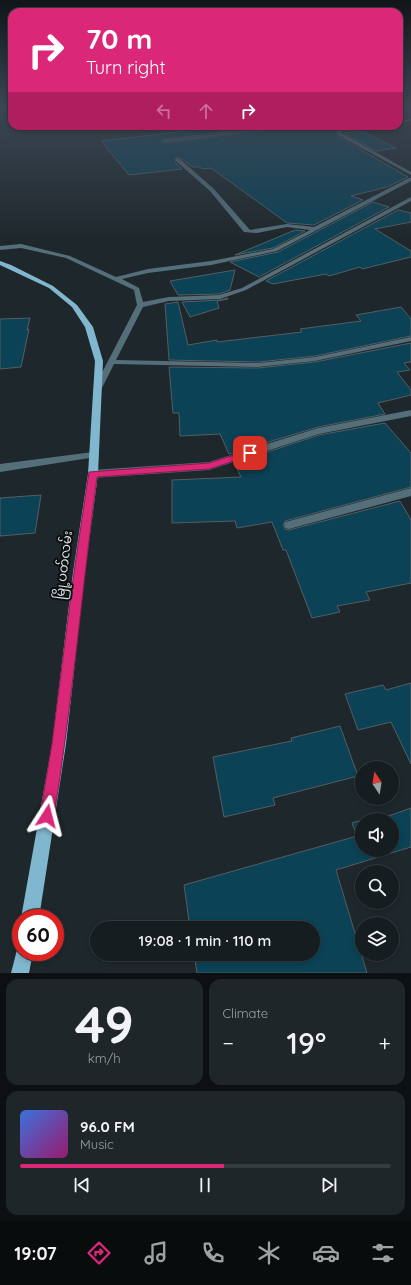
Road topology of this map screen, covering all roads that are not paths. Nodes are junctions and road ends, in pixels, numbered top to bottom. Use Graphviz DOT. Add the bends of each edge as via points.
graph roads {
  1 [pos="369,150"];
  2 [pos="178,160"];
  3 [pos="411,174"];
  4 [pos="411,179"];
  5 [pos="411,199"];
  6 [pos="315,229"];
  7 [pos="0,248"];
  8 [pos="0,264"];
  9 [pos="116,279"];
  10 [pos="140,305"];
  11 [pos="411,339"];
  12 [pos="111,362"];
  13 [pos="97,390"];
  14 [pos="411,413"];
  15 [pos="93,455"];
  16 [pos="0,468"];
  17 [pos="93,474"];
  18 [pos="411,492"];
  19 [pos="289,525"];
  20 [pos="32,909"];
  21 [pos="22,961"];
  22 [pos="20,973"];
  1 -- 3 [label="street"];
  2 -- 6 [label="street" via="212,190 246,231 252,233 298,225"];
  4 -- 6 [label="street"];
  5 -- 10 [label="street" via="244,289 220,297 169,299"];
  6 -- 9 [label="street" via="274,250 211,263 148,271"];
  7 -- 9 [label="street" via="21,246 68,258"];
  8 -- 13 [label="main road, မြို့ပတ်လမ်း" via="51,287 75,306 89,327 99,361"];
  9 -- 10 [label="street" via="137,289"];
  10 -- 12 [label="street"];
  11 -- 12 [label="street" via="315,359 258,365"];
  12 -- 13 [label="street"];
  13 -- 15 [label="main road, မြို့ပတ်လမ်း"];
  14 -- 17 [label="street" via="318,431 209,466"];
  15 -- 16 [label="street"];
  15 -- 17 [label="main road, မြို့ပတ်လမ်း"];
  17 -- 20 [label="main road, မြို့ပတ်လမ်း" via="59,744"];
  18 -- 19 [label="street"];
  21 -- 22 [label="main road"];
}
